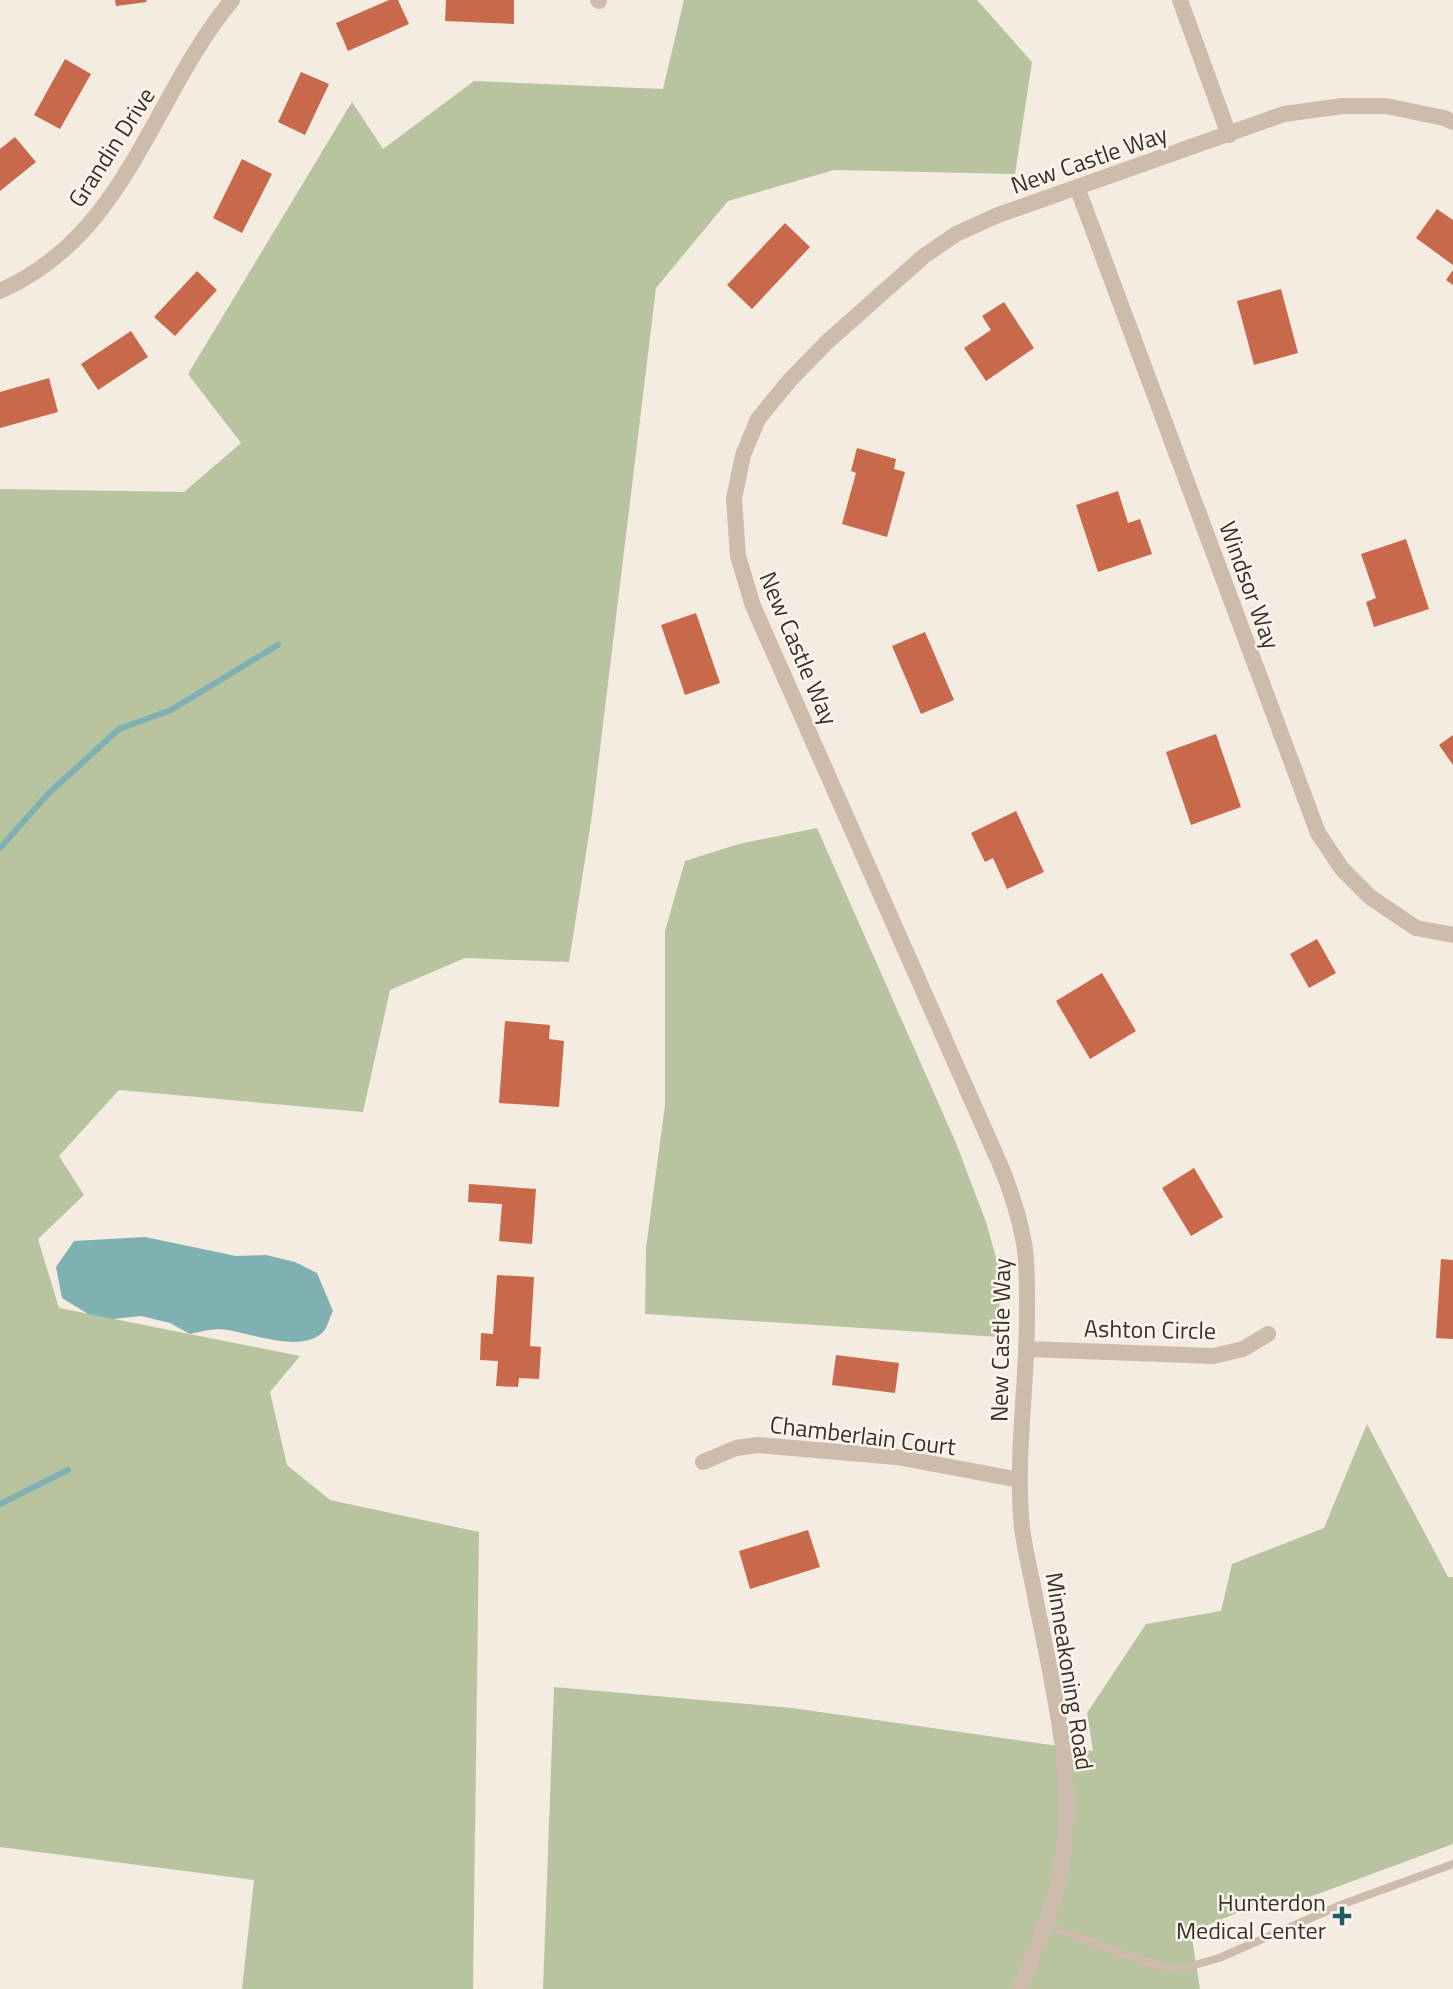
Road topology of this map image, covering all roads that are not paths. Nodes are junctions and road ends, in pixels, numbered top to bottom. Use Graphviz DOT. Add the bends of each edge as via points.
graph roads {
  1 [pos="232,0"];
  2 [pos="1180,0"];
  3 [pos="1453,122"];
  4 [pos="1229,135"];
  5 [pos="1077,187"];
  6 [pos="0,291"];
  7 [pos="1453,934"];
  8 [pos="1268,1334"];
  9 [pos="1027,1349"];
  10 [pos="703,1462"];
  11 [pos="1020,1480"];
  12 [pos="1453,1864"];
  13 [pos="1046,1925"];
  14 [pos="1019,1989"];
  1 -- 6 [label="street, Grandin Drive" via="201,41 144,146 94,220 49,264"];
  2 -- 4 [label="street"];
  3 -- 4 [label="street, New Castle Way" via="1386,106 1343,106 1284,114"];
  4 -- 5 [label="street, New Castle Way"];
  5 -- 7 [label="street, Windsor Way" via="1318,833 1342,869 1370,897 1416,928"];
  5 -- 9 [label="street, New Castle Way" via="956,233 827,342 758,419 743,455 734,499 738,556 753,606 1013,1197 1028,1277"];
  8 -- 9 [label="street, Ashton Circle" via="1243,1349 1214,1356"];
  9 -- 11 [label="street, New Castle Way"];
  10 -- 11 [label="street, Chamberlain Court" via="736,1448 758,1446 897,1457"];
  11 -- 13 [label="street, Minneakoning Road" via="1023,1530 1065,1771 1060,1874"];
  12 -- 13 [label="lane" via="1188,1967 1167,1968 1143,1961"];
  13 -- 14 [label="street, Minneakoning Road"];
}
